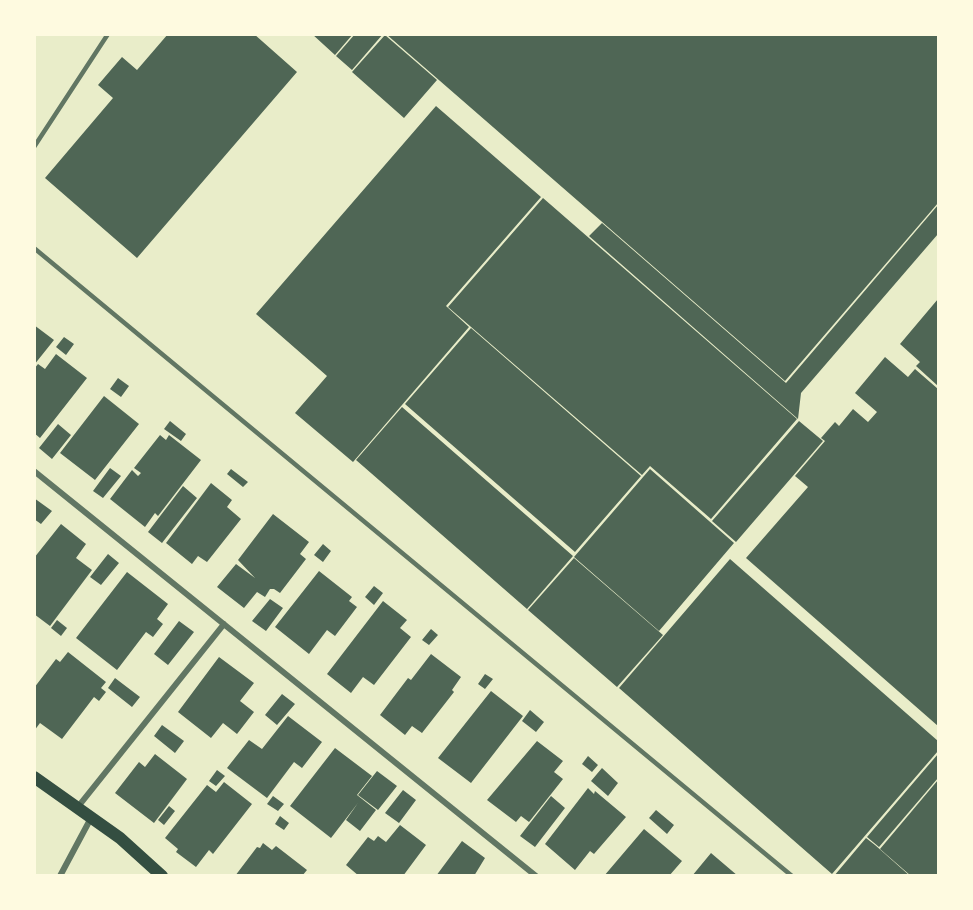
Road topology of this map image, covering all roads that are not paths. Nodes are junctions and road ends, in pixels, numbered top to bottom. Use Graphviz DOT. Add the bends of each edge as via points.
graph roads {
  1 [pos="108,34"];
  2 [pos="34,147"];
  3 [pos="34,248"];
  4 [pos="34,471"];
  5 [pos="224,624"];
  6 [pos="34,777"];
  7 [pos="77,808"];
  8 [pos="92,817"];
  9 [pos="60,876"];
  10 [pos="162,876"];
  11 [pos="536,876"];
  12 [pos="792,876"];
  1 -- 2 [label="lane"];
  3 -- 12 [label="lane"];
  4 -- 5 [label="street"];
  5 -- 7 [label="street"];
  5 -- 11 [label="street"];
  6 -- 7 [label="main road"];
  7 -- 8 [label="main road"];
  8 -- 9 [label="street"];
  8 -- 10 [label="main road"];
}
